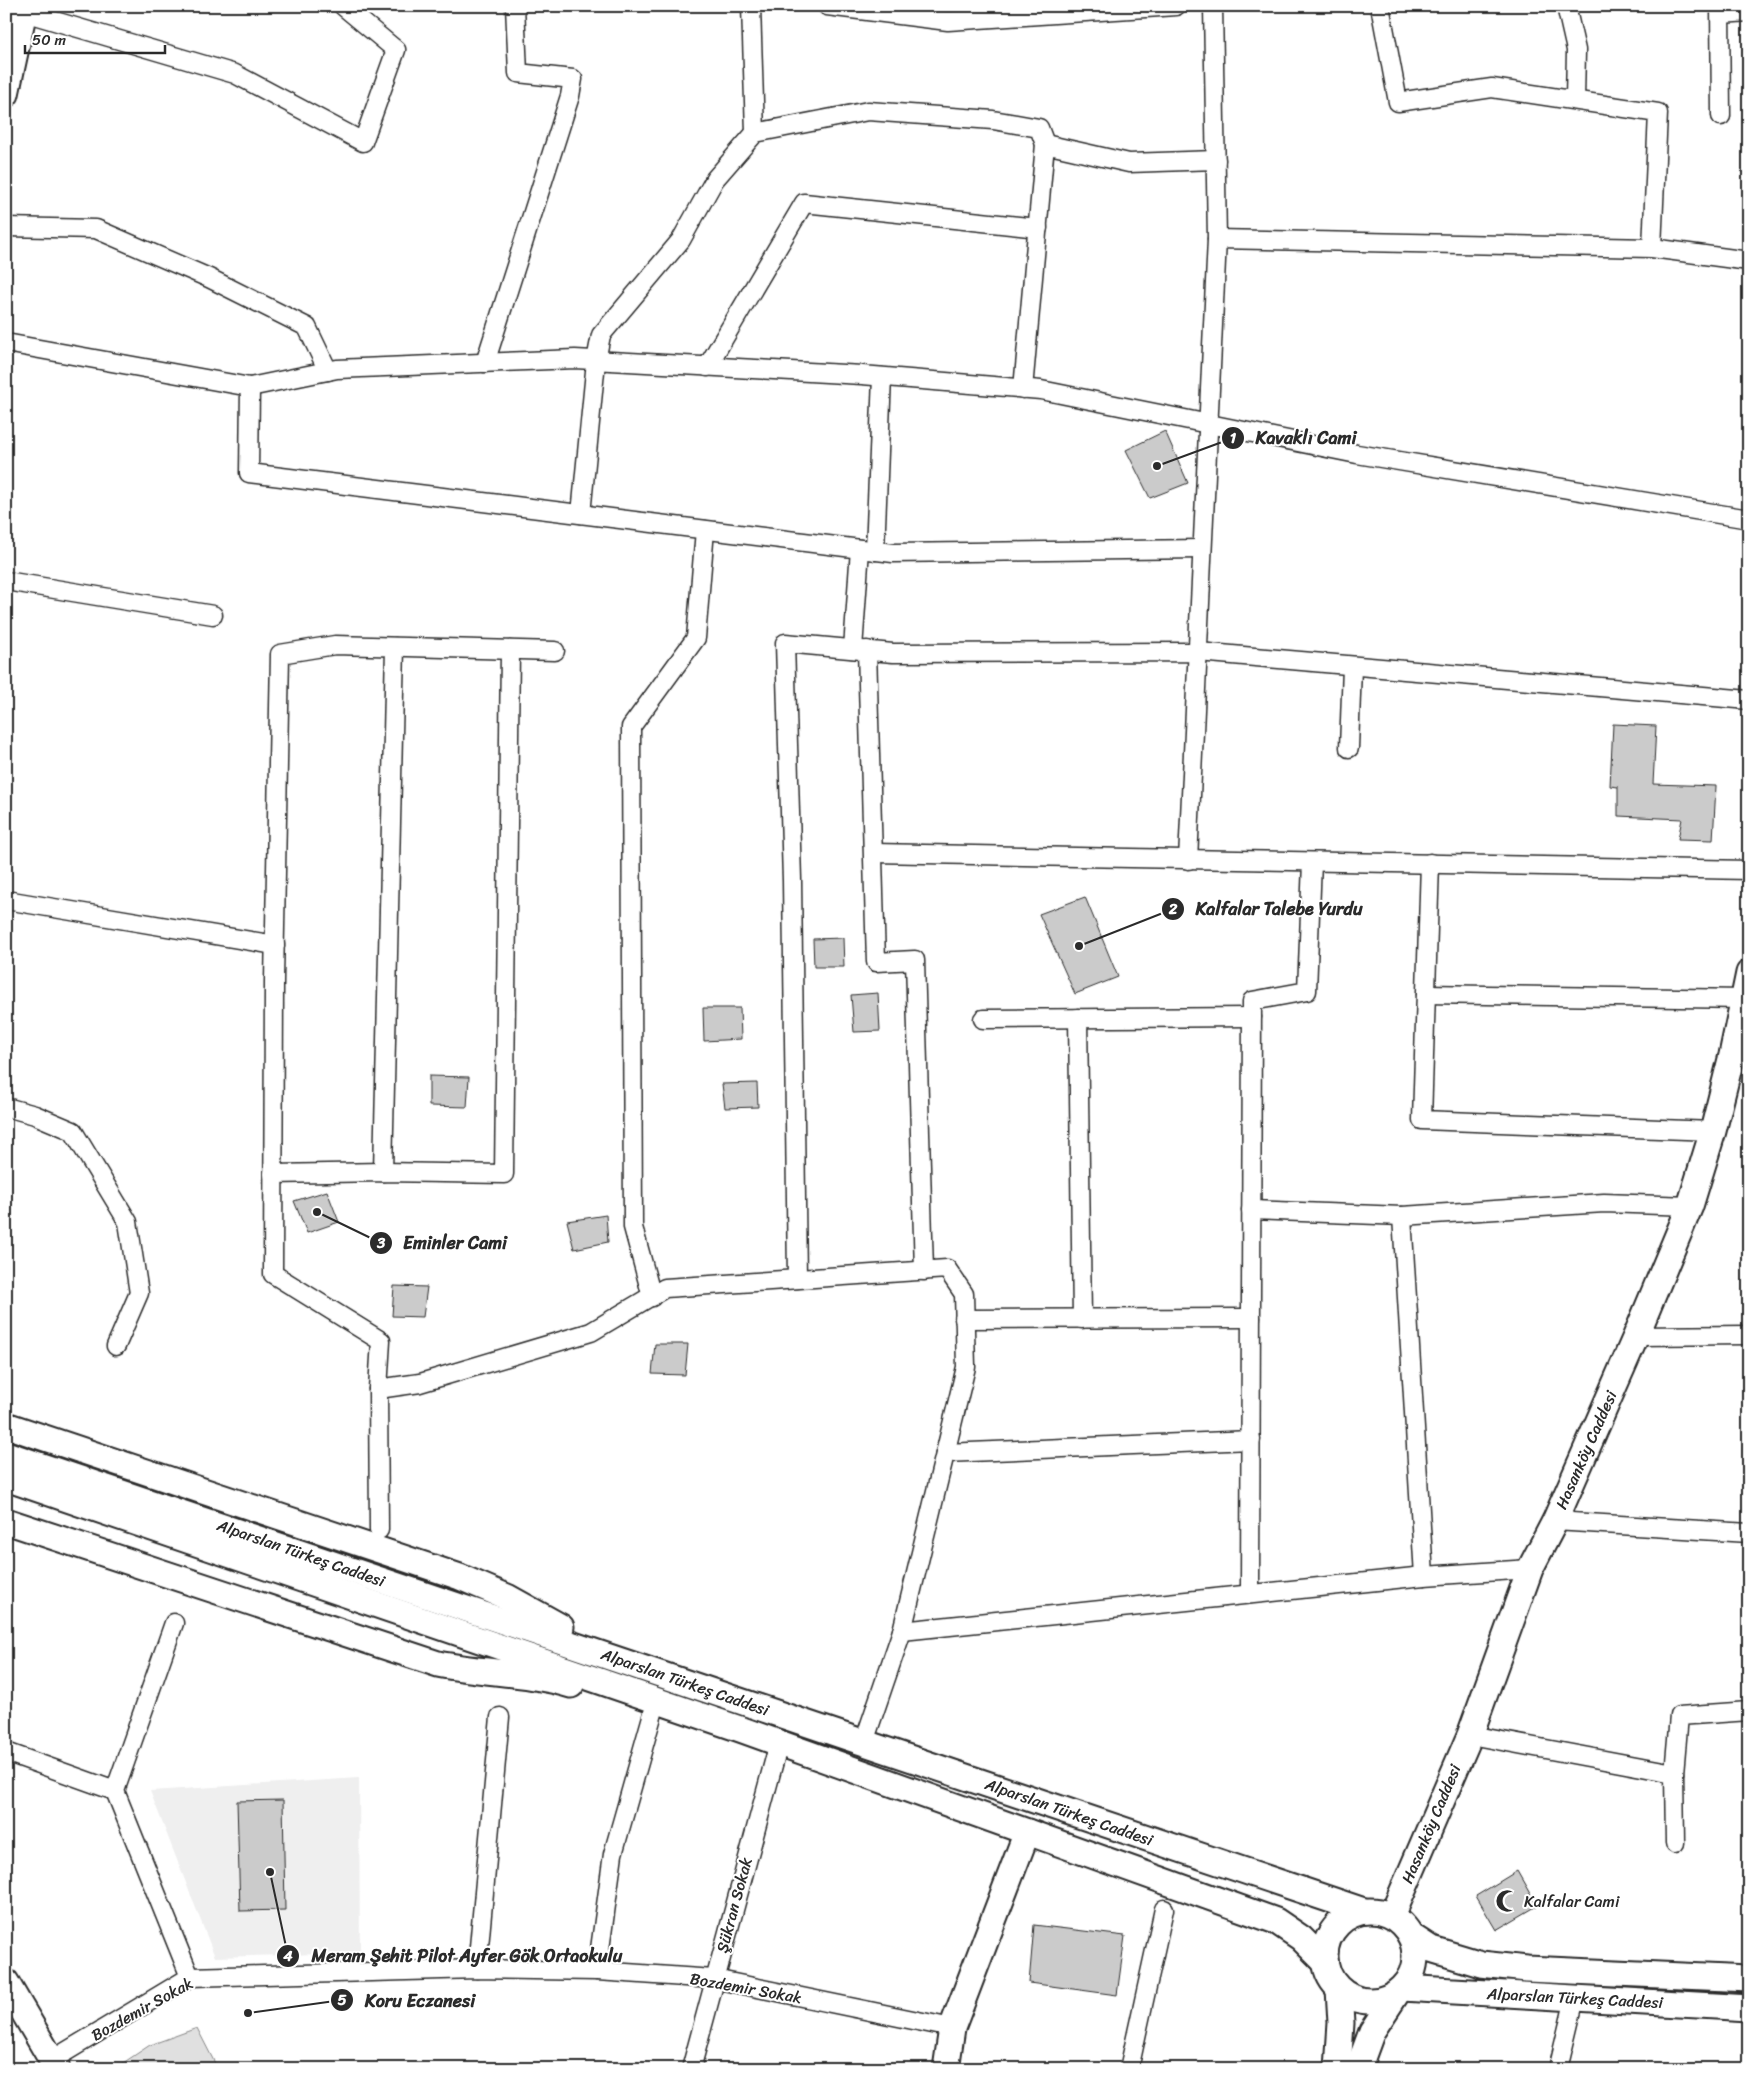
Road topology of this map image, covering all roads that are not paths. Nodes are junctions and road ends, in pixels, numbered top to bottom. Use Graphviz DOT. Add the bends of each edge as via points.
graph roads {
  1 [pos="343,6"];
  2 [pos="515,6"];
  3 [pos="751,6"];
  4 [pos="827,6"];
  5 [pos="1176,6"];
  6 [pos="1213,6"];
  7 [pos="1380,6"];
  8 [pos="1566,6"];
  9 [pos="24,9"];
  10 [pos="872,9"];
  11 [pos="1062,10"];
  12 [pos="1721,10"];
  13 [pos="1749,12"];
  14 [pos="6,94"];
  15 [pos="1575,100"];
  16 [pos="1721,116"];
  17 [pos="755,133"];
  18 [pos="1045,144"];
  19 [pos="1216,160"];
  20 [pos="6,227"];
  21 [pos="1038,228"];
  22 [pos="1217,239"];
  23 [pos="1652,248"];
  24 [pos="1749,261"];
  25 [pos="6,343"];
  26 [pos="596,361"];
  27 [pos="485,363"];
  28 [pos="706,367"];
  29 [pos="328,370"];
  30 [pos="882,377"];
  31 [pos="250,387"];
  32 [pos="1023,389"];
  33 [pos="1208,424"];
  34 [pos="581,514"];
  35 [pos="1749,519"];
  36 [pos="705,530"];
  37 [pos="1202,549"];
  38 [pos="868,550"];
  39 [pos="6,581"];
  40 [pos="213,615"];
  41 [pos="396,647"];
  42 [pos="510,650"];
  43 [pos="860,650"];
  44 [pos="555,651"];
  45 [pos="1198,652"];
  46 [pos="1352,666"];
  47 [pos="1749,700"];
  48 [pos="1349,748"];
  49 [pos="874,853"];
  50 [pos="1188,860"];
  51 [pos="1312,862"];
  52 [pos="1430,863"];
  53 [pos="1749,870"];
  54 [pos="6,900"];
  55 [pos="275,944"];
  56 [pos="1749,973"];
  57 [pos="1426,994"];
  58 [pos="1744,999"];
  59 [pos="1252,1017"];
  60 [pos="1078,1018"];
  61 [pos="983,1019"];
  62 [pos="1740,1054"];
  63 [pos="6,1107"];
  64 [pos="1713,1131"];
  65 [pos="384,1172"];
  66 [pos="273,1174"];
  67 [pos="1690,1206"];
  68 [pos="1251,1210"];
  69 [pos="1402,1216"];
  70 [pos="924,1271"];
  71 [pos="797,1279"];
  72 [pos="652,1297"];
  73 [pos="1251,1318"];
  74 [pos="964,1319"];
  75 [pos="1082,1319"];
  76 [pos="1749,1335"];
  77 [pos="1636,1336"];
  78 [pos="116,1346"];
  79 [pos="378,1389"];
  80 [pos="6,1425"];
  81 [pos="1251,1440"];
  82 [pos="945,1453"];
  83 [pos="6,1454"];
  84 [pos="6,1478"];
  85 [pos="6,1521"];
  86 [pos="1555,1521"];
  87 [pos="379,1530"];
  88 [pos="1749,1533"];
  89 [pos="1530,1569"];
  90 [pos="1424,1576"];
  91 [pos="1250,1594"];
  92 [pos="174,1624"];
  93 [pos="902,1631"];
  94 [pos="747,1703"];
  95 [pos="1749,1711"];
  96 [pos="653,1713"];
  97 [pos="500,1717"];
  98 [pos="740,1729"];
  99 [pos="1470,1734"];
  100 [pos="779,1742"];
  101 [pos="864,1742"];
  102 [pos="6,1752"];
  103 [pos="1674,1773"];
  104 [pos="115,1791"];
  105 [pos="1027,1832"];
  106 [pos="1675,1843"];
  107 [pos="1164,1909"];
  108 [pos="1364,1911"];
  109 [pos="1392,1916"];
  110 [pos="1411,1936"];
  111 [pos="1325,1962"];
  112 [pos="477,1969"];
  113 [pos="596,1971"];
  114 [pos="190,1978"];
  115 [pos="714,1979"];
  116 [pos="1749,1979"];
  117 [pos="6,1982"];
  118 [pos="1339,1990"];
  119 [pos="1400,1990"];
  120 [pos="1575,1998"];
  121 [pos="1749,2008"];
  122 [pos="952,2028"];
  123 [pos="54,2065"];
  124 [pos="691,2069"];
  125 [pos="946,2069"];
  126 [pos="1129,2069"];
  127 [pos="1338,2069"];
  128 [pos="1358,2069"];
  129 [pos="1558,2069"];
  1 -- 9 [label="street" via="396,50 363,142 235,74"];
  2 -- 27 [label="street" via="518,73 573,79"];
  3 -- 17 [label="street"];
  4 -- 10 [label="street"];
  5 -- 11 [label="street"];
  6 -- 19 [label="street"];
  7 -- 15 [label="street" via="1398,102 1492,88"];
  8 -- 15 [label="street" via="1576,50"];
  9 -- 14 [label="main road"];
  10 -- 11 [label="street" via="948,21"];
  12 -- 13 [label="street"];
  12 -- 16 [label="street"];
  15 -- 23 [label="street" via="1658,113"];
  17 -- 18 [label="street" via="868,111 993,120 1039,128"];
  17 -- 26 [label="street" via="715,179 681,240 600,335"];
  18 -- 19 [label="street" via="1129,163"];
  18 -- 21 [label="street"];
  19 -- 22 [label="street"];
  20 -- 29 [label="street" via="96,229 209,278 307,327"];
  21 -- 28 [label="street" via="804,203"];
  21 -- 32 [label="street"];
  22 -- 23 [label="street"];
  22 -- 33 [label="street"];
  23 -- 24 [label="street"];
  25 -- 31 [label="street"];
  26 -- 27 [label="street"];
  26 -- 28 [label="street"];
  26 -- 34 [label="street"];
  27 -- 29 [label="street"];
  28 -- 30 [label="street"];
  29 -- 31 [label="street"];
  30 -- 32 [label="street"];
  30 -- 38 [label="street"];
  31 -- 34 [label="street" via="249,473"];
  32 -- 33 [label="street"];
  33 -- 35 [label="street" via="1357,454"];
  33 -- 37 [label="street"];
  34 -- 36 [label="street"];
  36 -- 38 [label="street"];
  36 -- 72 [label="street" via="696,638 630,727 633,1227"];
  37 -- 38 [label="street" via="893,553"];
  37 -- 45 [label="street"];
  38 -- 43 [label="street"];
  39 -- 40 [label="street"];
  41 -- 42 [label="street"];
  41 -- 55 [label="street" via="335,646 280,654"];
  41 -- 65 [label="street"];
  42 -- 44 [label="street"];
  42 -- 65 [label="street" via="504,1174"];
  43 -- 45 [label="street"];
  43 -- 49 [label="street"];
  43 -- 71 [label="street" via="785,643 792,880"];
  45 -- 46 [label="street"];
  45 -- 50 [label="street"];
  46 -- 47 [label="street"];
  46 -- 48 [label="street"];
  49 -- 50 [label="street"];
  49 -- 70 [label="street" via="876,962 915,960"];
  50 -- 51 [label="street"];
  51 -- 52 [label="street"];
  51 -- 59 [label="street" via="1308,992 1252,1000"];
  52 -- 53 [label="street"];
  52 -- 57 [label="street"];
  54 -- 55 [label="street"];
  55 -- 66 [label="street"];
  56 -- 58 [label="main road, Hasanköy Caddesi"];
  57 -- 58 [label="street"];
  57 -- 64 [label="street" via="1422,1120"];
  58 -- 62 [label="main road, Hasanköy Caddesi"];
  59 -- 60 [label="street"];
  59 -- 68 [label="street"];
  60 -- 61 [label="street"];
  60 -- 75 [label="street"];
  62 -- 64 [label="main road, Hasanköy Caddesi"];
  63 -- 78 [label="street" via="73,1131 128,1222 139,1293"];
  64 -- 67 [label="main road, Hasanköy Caddesi"];
  65 -- 66 [label="street"];
  66 -- 79 [label="street" via="273,1274 382,1341"];
  67 -- 69 [label="street" via="1604,1203"];
  67 -- 77 [label="main road, Hasanköy Caddesi"];
  68 -- 69 [label="street"];
  68 -- 73 [label="street"];
  69 -- 90 [label="street"];
  70 -- 71 [label="street"];
  70 -- 74 [label="street" via="947,1269 964,1294"];
  71 -- 72 [label="street" via="665,1288"];
  72 -- 79 [label="street" via="590,1332 420,1383"];
  73 -- 75 [label="street"];
  73 -- 81 [label="street"];
  74 -- 75 [label="street"];
  74 -- 82 [label="street" via="966,1367"];
  76 -- 77 [label="street"];
  77 -- 86 [label="main road, Hasanköy Caddesi"];
  79 -- 87 [label="street"];
  80 -- 94 [label="main road" via="460,1577 562,1628 703,1677"];
  81 -- 82 [label="street"];
  81 -- 91 [label="street"];
  82 -- 93 [label="street"];
  83 -- 94 [label="main road, Alparslan Türkeş Caddesi"];
  84 -- 98 [label="main road, Alparslan Türkeş Caddesi"];
  85 -- 96 [label="main road" via="432,1662 552,1680"];
  86 -- 88 [label="street"];
  86 -- 89 [label="main road, Hasanköy Caddesi"];
  89 -- 90 [label="street"];
  89 -- 99 [label="main road, Hasanköy Caddesi"];
  90 -- 91 [label="street"];
  91 -- 93 [label="street"];
  92 -- 104 [label="street"];
  93 -- 101 [label="street"];
  94 -- 101 [label="main road, Alparslan Türkeş Caddesi"];
  95 -- 103 [label="street" via="1679,1716"];
  96 -- 98 [label="main road" via="691,1724"];
  96 -- 113 [label="street" via="613,1854"];
  97 -- 112 [label="street"];
  98 -- 100 [label="main road, Alparslan Türkeş Caddesi"];
  99 -- 103 [label="street"];
  99 -- 109 [label="main road, Hasanköy Caddesi"];
  100 -- 105 [label="main road, Alparslan Türkeş Caddesi"];
  100 -- 115 [label="street, Şükran Sokak"];
  101 -- 108 [label="main road, Alparslan Türkeş Caddesi"];
  102 -- 104 [label="street"];
  103 -- 106 [label="street"];
  104 -- 114 [label="street"];
  105 -- 111 [label="main road, Alparslan Türkeş Caddesi" via="1276,1921 1301,1938"];
  105 -- 122 [label="main road"];
  107 -- 126 [label="street"];
  108 -- 109 [label="main road"];
  108 -- 111 [label="main road" via="1350,1915 1330,1934 1325,1947"];
  109 -- 110 [label="main road"];
  110 -- 116 [label="main road, Alparslan Türkeş Caddesi" via="1431,1949 1481,1964"];
  110 -- 119 [label="main road" via="1416,1951 1414,1967"];
  111 -- 118 [label="main road" via="1329,1977"];
  112 -- 113 [label="street, Bozdemir Sokak"];
  112 -- 114 [label="street, Bozdemir Sokak"];
  113 -- 115 [label="street, Bozdemir Sokak"];
  114 -- 123 [label="street, Bozdemir Sokak"];
  115 -- 122 [label="street, Bozdemir Sokak"];
  115 -- 124 [label="street, Şükran Sokak"];
  117 -- 123 [label="main road"];
  118 -- 119 [label="main road" via="1368,2002 1383,2000"];
  118 -- 127 [label="main road"];
  119 -- 120 [label="main road, Alparslan Türkeş Caddesi"];
  119 -- 128 [label="main road" via="1372,2031"];
  120 -- 121 [label="main road, Alparslan Türkeş Caddesi"];
  120 -- 129 [label="street"];
  122 -- 125 [label="main road"];
}
